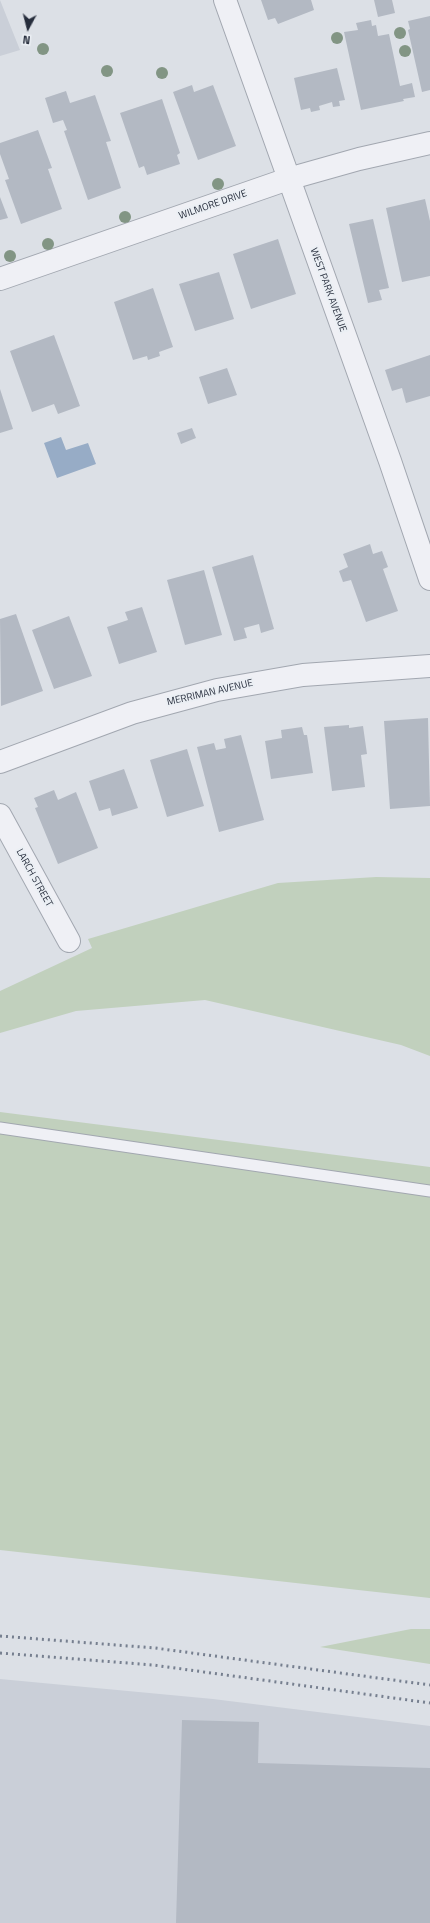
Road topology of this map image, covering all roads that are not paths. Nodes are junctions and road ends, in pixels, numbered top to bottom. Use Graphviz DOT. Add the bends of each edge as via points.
graph roads {
  1 [pos="225,0"];
  2 [pos="430,143"];
  3 [pos="288,179"];
  4 [pos="0,279"];
  5 [pos="430,579"];
  6 [pos="430,666"];
  7 [pos="0,762"];
  8 [pos="0,815"];
  9 [pos="68,941"];
  10 [pos="0,1128"];
  11 [pos="430,1190"];
  1 -- 3 [label="street, WEST PARK AVENUE"];
  2 -- 3 [label="street, WILMORE DRIVE"];
  3 -- 4 [label="street, WILMORE DRIVE"];
  3 -- 5 [label="street, WEST PARK AVENUE"];
  6 -- 7 [label="street, MERRIMAN AVENUE" via="303,675 216,690 132,713"];
  8 -- 9 [label="street, LARCH STREET"];
  10 -- 11 [label="lane"];
}
